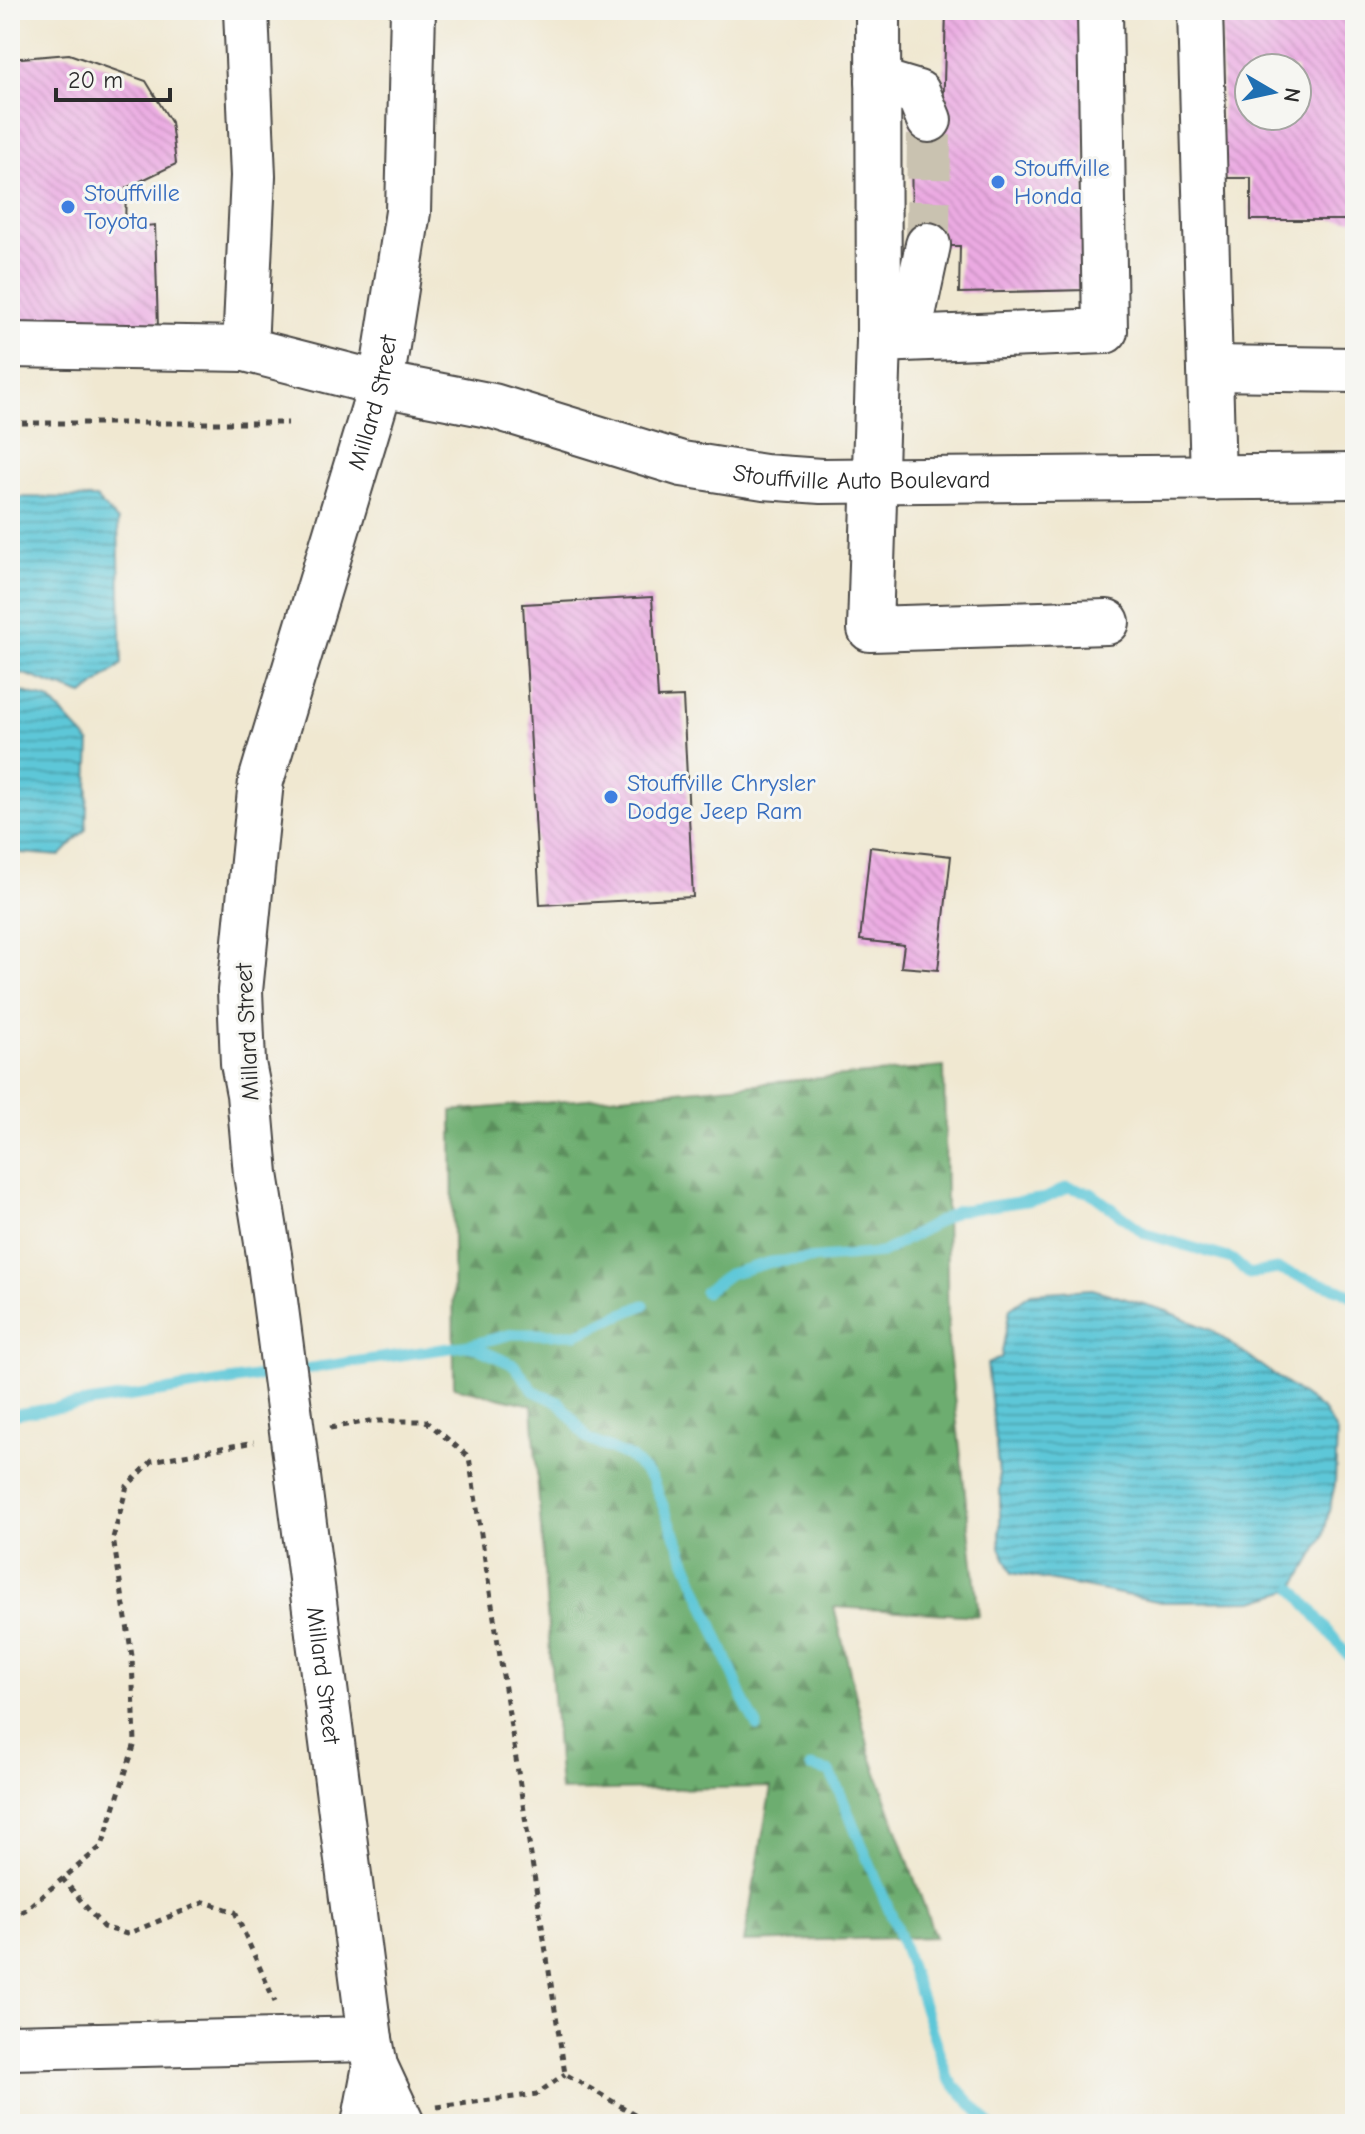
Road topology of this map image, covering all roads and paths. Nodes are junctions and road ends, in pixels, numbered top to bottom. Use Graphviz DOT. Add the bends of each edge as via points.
graph roads {
  1 [pos="246,10"];
  2 [pos="413,10"];
  3 [pos="878,10"];
  4 [pos="1100,10"];
  5 [pos="1200,10"];
  6 [pos="878,81"];
  7 [pos="929,120"];
  8 [pos="928,245"];
  9 [pos="893,339"];
  10 [pos="10,345"];
  11 [pos="245,349"];
  12 [pos="1210,368"];
  13 [pos="1355,370"];
  14 [pos="381,384"];
  15 [pos="10,423"];
  16 [pos="288,423"];
  17 [pos="1355,476"];
  18 [pos="1213,478"];
  19 [pos="877,481"];
  20 [pos="1107,622"];
  21 [pos="10,1917"];
  22 [pos="292,2041"];
  23 [pos="10,2047"];
  24 [pos="372,2053"];
  25 [pos="565,2074"];
  26 [pos="388,2120"];
  1 -- 11 [label="street" via="253,176"];
  2 -- 14 [label="street, Millard Street" via="408,212"];
  3 -- 6 [label="street"];
  4 -- 9 [label="street" via="1105,331"];
  5 -- 12 [label="street"];
  6 -- 7 [label="street" via="918,93"];
  6 -- 9 [label="street"];
  8 -- 9 [label="street"];
  9 -- 19 [label="street"];
  10 -- 11 [label="street, Stouffville Auto Boulevard"];
  11 -- 14 [label="street, Stouffville Auto Boulevard"];
  12 -- 13 [label="street"];
  12 -- 18 [label="street"];
  14 -- 19 [label="street, Stouffville Auto Boulevard" via="493,406 682,464 764,477"];
  14 -- 24 [label="street, Millard Street, bridge" via="261,781 240,991 256,1174"];
  15 -- 16 [label="path"];
  17 -- 18 [label="street, Stouffville Auto Boulevard"];
  18 -- 19 [label="street, Stouffville Auto Boulevard"];
  19 -- 20 [label="street" via="870,629"];
  21 -- 22 [label="path" via="62,1878 103,1927 127,1934 205,1902 235,1912"];
  22 -- 23 [label="street"];
  22 -- 24 [label="street"];
  24 -- 26 [label="street, Millard Street"];
  25 -- 26 [label="path" via="537,2094"];
}
